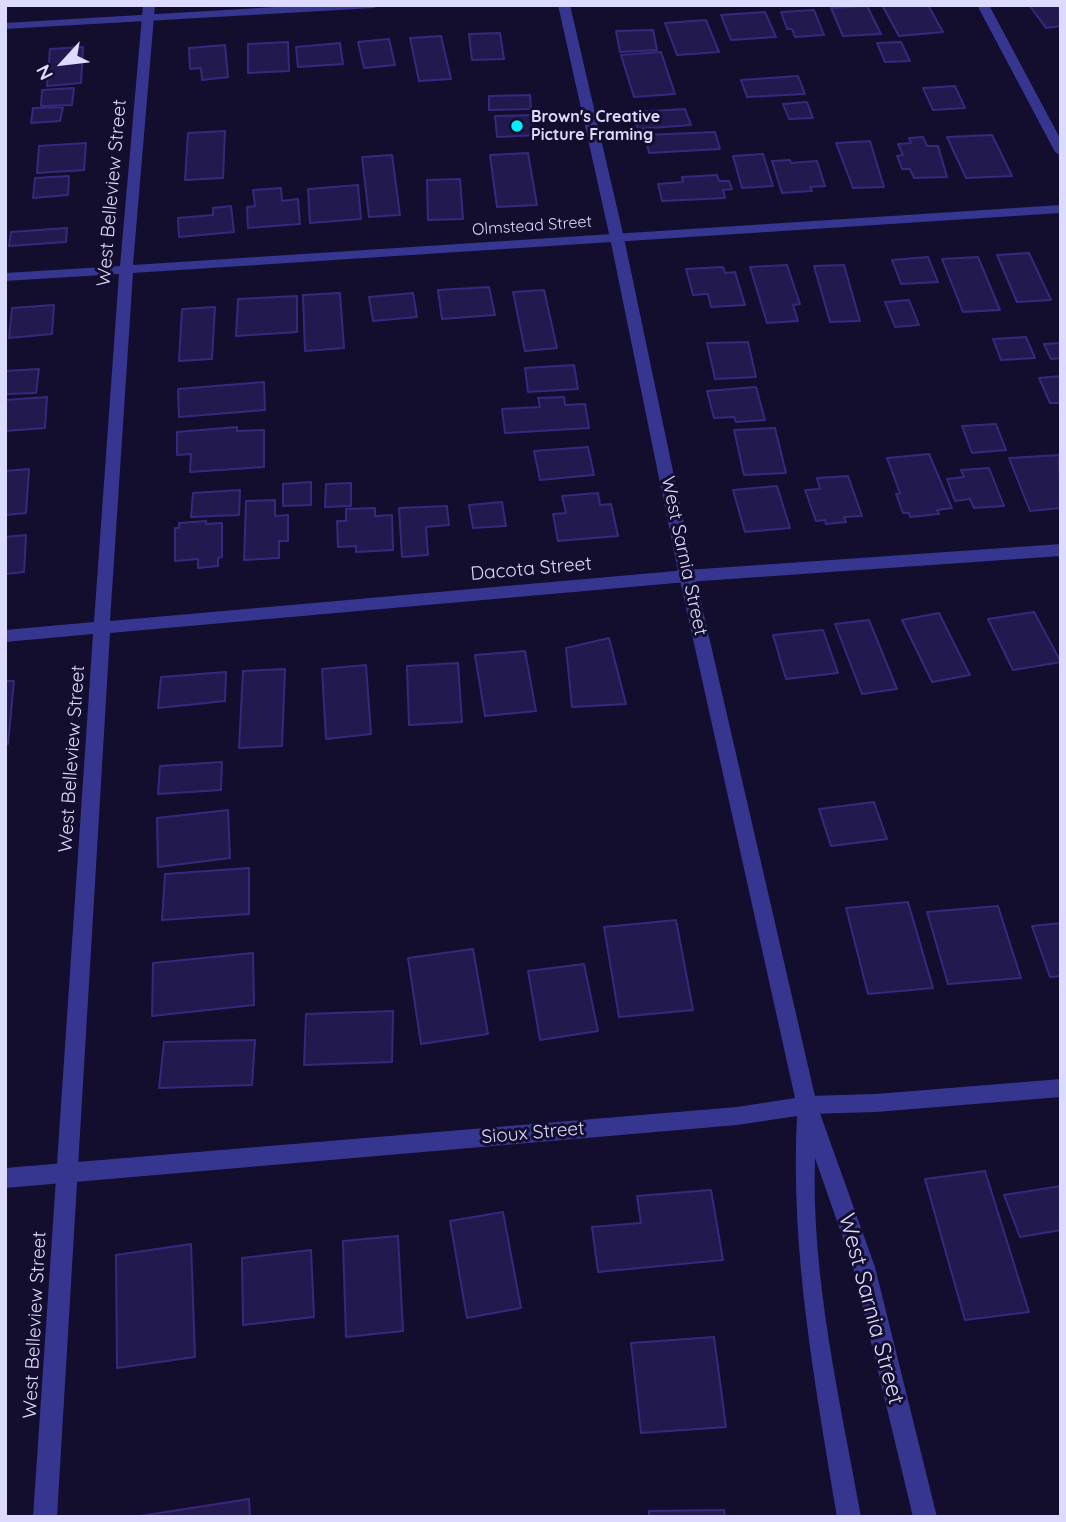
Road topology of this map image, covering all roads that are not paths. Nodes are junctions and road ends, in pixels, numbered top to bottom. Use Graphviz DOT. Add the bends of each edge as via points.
graph roads {
  1 [pos="374,5"];
  2 [pos="564,5"];
  3 [pos="983,5"];
  4 [pos="148,11"];
  5 [pos="5,26"];
  6 [pos="1061,152"];
  7 [pos="1061,209"];
  8 [pos="617,238"];
  9 [pos="126,269"];
  10 [pos="5,277"];
  11 [pos="1061,550"];
  12 [pos="687,576"];
  13 [pos="102,628"];
  14 [pos="5,636"];
  15 [pos="1061,1088"];
  16 [pos="807,1105"];
  17 [pos="65,1172"];
  18 [pos="5,1178"];
  19 [pos="45,1517"];
  20 [pos="849,1517"];
  21 [pos="925,1517"];
  1 -- 4 [label="street"];
  2 -- 8 [label="street, West Sarnia Street"];
  3 -- 6 [label="street"];
  4 -- 5 [label="street"];
  4 -- 9 [label="street, West Belleview Street"];
  7 -- 8 [label="street, Olmstead Street"];
  8 -- 9 [label="street, Olmstead Street"];
  8 -- 12 [label="street, West Sarnia Street"];
  9 -- 10 [label="street, Olmstead Street"];
  9 -- 13 [label="street, West Belleview Street"];
  11 -- 12 [label="street, Dacota Street"];
  12 -- 13 [label="street, Dacota Street"];
  12 -- 16 [label="street, West Sarnia Street"];
  13 -- 14 [label="street, Dacota Street"];
  13 -- 17 [label="street, West Belleview Street"];
  15 -- 16 [label="street, Sioux Street"];
  16 -- 17 [label="street, Sioux Street" via="737,1116"];
  16 -- 20 [label="street, West Sarnia Street" via="803,1159 808,1269"];
  16 -- 21 [label="street, West Sarnia Street" via="864,1267"];
  17 -- 18 [label="street, Sioux Street"];
  17 -- 19 [label="street, West Belleview Street"];
}
